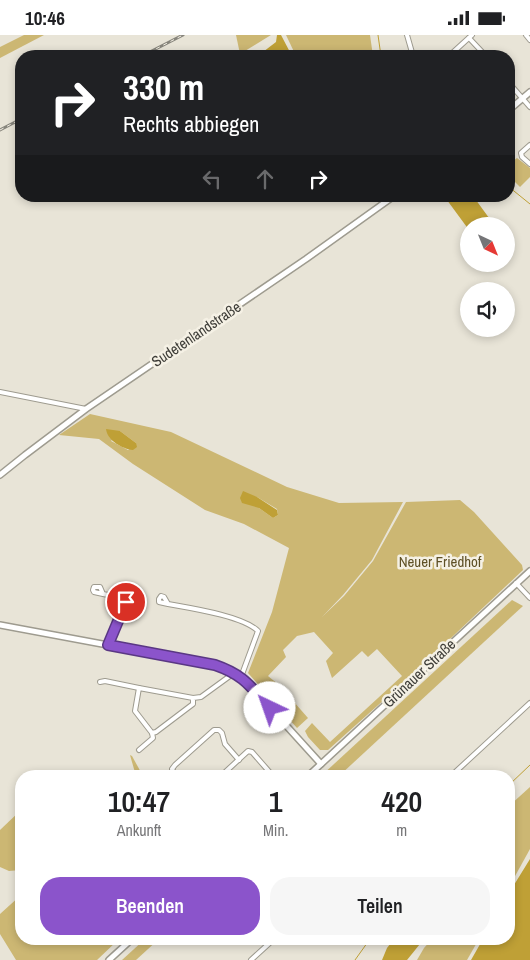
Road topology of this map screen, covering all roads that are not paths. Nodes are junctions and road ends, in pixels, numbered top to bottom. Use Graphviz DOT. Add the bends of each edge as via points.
graph roads {
  1 [pos="407,35"];
  2 [pos="526,35"];
  3 [pos="471,36"];
  4 [pos="530,40"];
  5 [pos="411,50"];
  6 [pos="456,50"];
  7 [pos="482,50"];
  8 [pos="515,90"];
  9 [pos="530,92"];
  10 [pos="523,99"];
  11 [pos="515,105"];
  12 [pos="530,107"];
  13 [pos="530,145"];
  14 [pos="530,164"];
  15 [pos="386,202"];
  16 [pos="0,392"];
  17 [pos="86,409"];
  18 [pos="0,475"];
  19 [pos="530,571"];
  20 [pos="516,583"];
  21 [pos="103,594"];
  22 [pos="530,598"];
  23 [pos="168,604"];
  24 [pos="0,625"];
  25 [pos="108,645"];
  26 [pos="234,673"];
  27 [pos="241,677"];
  28 [pos="100,682"];
  29 [pos="139,688"];
  30 [pos="193,698"];
  31 [pos="530,703"];
  32 [pos="152,733"];
  33 [pos="139,749"];
  34 [pos="239,760"];
  35 [pos="321,764"];
  36 [pos="173,770"];
  37 [pos="228,770"];
  38 [pos="268,770"];
  39 [pos="314,770"];
  40 [pos="457,770"];
  41 [pos="125,945"];
  42 [pos="267,945"];
  43 [pos="109,960"];
  44 [pos="251,960"];
  1 -- 5 [label="street"];
  2 -- 4 [label="street"];
  3 -- 6 [label="street"];
  3 -- 7 [label="street"];
  8 -- 10 [label="street"];
  9 -- 10 [label="street"];
  10 -- 11 [label="street"];
  10 -- 12 [label="street"];
  13 -- 14 [label="street" via="521,153"];
  15 -- 17 [label="street, Sudetenlandstraße"];
  16 -- 17 [label="street"];
  17 -- 18 [label="street, Sudetenlandstraße"];
  19 -- 20 [label="street, Grünauer Straße"];
  20 -- 22 [label="street"];
  20 -- 35 [label="street, Grünauer Straße"];
  21 -- 25 [label="street" via="123,598 126,602"];
  23 -- 27 [label="street" via="244,622 258,631"];
  24 -- 25 [label="street"];
  25 -- 26 [label="street" via="215,665"];
  26 -- 27 [label="street"];
  26 -- 30 [label="street" via="201,697"];
  27 -- 35 [label="street"];
  28 -- 29 [label="street"];
  29 -- 30 [label="street"];
  29 -- 32 [label="street" via="135,711"];
  30 -- 32 [label="street" via="193,704"];
  31 -- 40 [label="street"];
  32 -- 33 [label="street" via="153,738"];
  34 -- 36 [label="street" via="225,744 219,729 214,730"];
  34 -- 37 [label="street"];
  34 -- 38 [label="street" via="248,751 252,752"];
  35 -- 39 [label="street, Grünauer Straße"];
  41 -- 43 [label="street"];
  42 -- 44 [label="street"];
}
